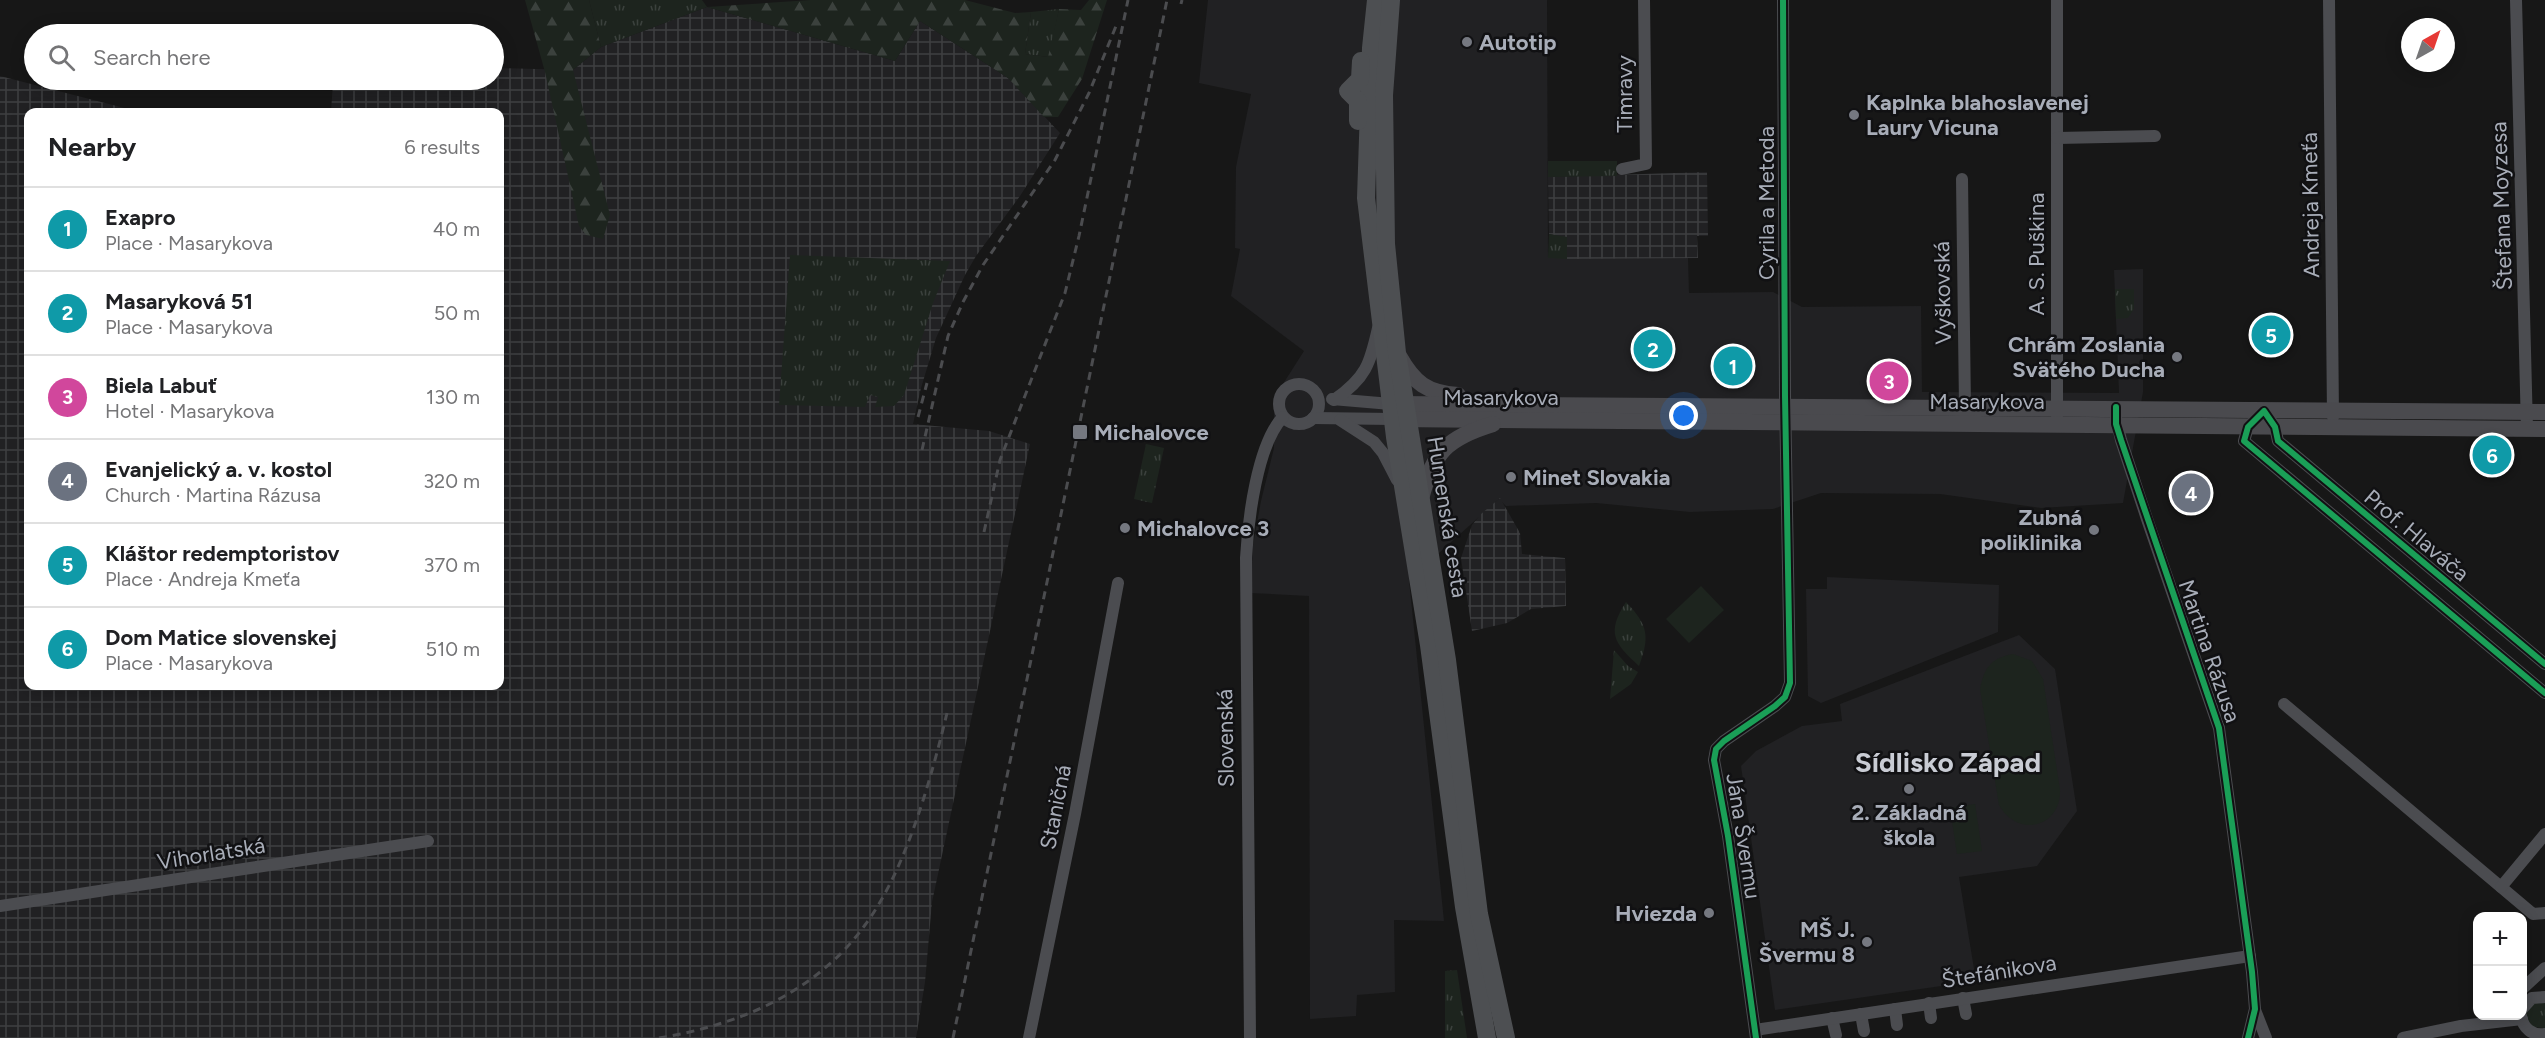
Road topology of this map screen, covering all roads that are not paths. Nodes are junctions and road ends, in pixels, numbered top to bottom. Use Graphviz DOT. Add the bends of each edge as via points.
graph roads {
  1 [pos="1376,0"];
  2 [pos="1390,0"];
  3 [pos="1644,0"];
  4 [pos="1783,0"];
  5 [pos="2056,0"];
  6 [pos="2329,0"];
  7 [pos="2516,0"];
  8 [pos="2155,136"];
  9 [pos="2057,138"];
  10 [pos="1622,170"];
  11 [pos="1962,179"];
  12 [pos="1380,321"];
  13 [pos="1397,353"];
  14 [pos="1318,396"];
  15 [pos="1334,400"];
  16 [pos="1497,403"];
  17 [pos="1965,407"];
  18 [pos="1399,411"];
  19 [pos="2264,411"];
  20 [pos="2527,411"];
  21 [pos="2545,411"];
  22 [pos="1785,414"];
  23 [pos="1915,415"];
  24 [pos="2057,416"];
  25 [pos="2116,416"];
  26 [pos="1283,417"];
  27 [pos="1313,418"];
  28 [pos="1510,419"];
  29 [pos="2333,419"];
  30 [pos="1340,420"];
  31 [pos="2275,427"];
  32 [pos="2527,429"];
  33 [pos="2545,429"];
  34 [pos="2246,434"];
  35 [pos="2337,493"];
  36 [pos="1413,498"];
  37 [pos="2323,508"];
  38 [pos="1118,583"];
  39 [pos="2545,664"];
  40 [pos="2545,693"];
  41 [pos="2284,704"];
  42 [pos="2545,834"];
  43 [pos="428,841"];
  44 [pos="2500,887"];
  45 [pos="0,906"];
  46 [pos="2545,913"];
  47 [pos="2250,956"];
  48 [pos="2545,968"];
  49 [pos="2527,985"];
  50 [pos="2545,996"];
  51 [pos="1963,998"];
  52 [pos="1929,1003"];
  53 [pos="2527,1006"];
  54 [pos="1895,1009"];
  55 [pos="2255,1009"];
  56 [pos="1861,1014"];
  57 [pos="1966,1014"];
  58 [pos="1832,1018"];
  59 [pos="1931,1018"];
  60 [pos="2478,1020"];
  61 [pos="2492,1020"];
  62 [pos="2524,1020"];
  63 [pos="1897,1025"];
  64 [pos="2461,1026"];
  65 [pos="1864,1031"];
  66 [pos="1756,1034"];
  67 [pos="1836,1035"];
  68 [pos="2545,1035"];
  69 [pos="1029,1038"];
  70 [pos="1250,1038"];
  71 [pos="1487,1038"];
  72 [pos="1506,1038"];
  73 [pos="2248,1038"];
  74 [pos="2266,1038"];
  75 [pos="2403,1038"];
  1 -- 12 [label="main road, Humenská cesta" via="1371,48 1361,58 1360,79 1348,91 1358,101 1358,127 1368,140 1366,198"];
  2 -- 13 [label="main road, Humenská cesta" via="1384,95 1386,244"];
  3 -- 10 [label="street, Timravy" via="1646,164"];
  4 -- 22 [label="street, Cyrila a Metoda"];
  5 -- 9 [label="street, A. S. Puškina"];
  6 -- 29 [label="street, Andreja Kmeťa"];
  7 -- 20 [label="street, Štefana Moyzesa"];
  8 -- 9 [label="street"];
  9 -- 24 [label="street, A. S. Puškina"];
  11 -- 17 [label="street, Vyškovská"];
  12 -- 15 [label="street" via="1365,372"];
  12 -- 18 [label="main road, Humenská cesta"];
  13 -- 16 [label="main road" via="1409,373 1432,391"];
  13 -- 18 [label="main road, Humenská cesta"];
  14 -- 15 [label="street"];
  14 -- 26 [label="street" via="1305,384 1288,386 1278,402"];
  14 -- 27 [label="street" via="1318,410"];
  15 -- 18 [label="street"];
  16 -- 18 [label="main road, Masarykova"];
  16 -- 22 [label="main road, Masarykova"];
  17 -- 23 [label="main road, Masarykova"];
  17 -- 24 [label="main road, Masarykova"];
  18 -- 28 [label="main road, Masarykova"];
  18 -- 30 [label="street"];
  18 -- 36 [label="main road, Humenská cesta"];
  19 -- 25 [label="main road, Masarykova"];
  19 -- 29 [label="main road, Masarykova"];
  19 -- 31 [label="street, Prof. Hlaváča"];
  19 -- 34 [label="street"];
  20 -- 21 [label="main road, Masarykova"];
  20 -- 29 [label="main road, Masarykova"];
  20 -- 32 [label="street, Štefana Moyzesa"];
  22 -- 23 [label="main road, Masarykova"];
  22 -- 28 [label="main road, Masarykova"];
  22 -- 66 [label="street, Jána Švermu" via="1790,683 1785,697 1716,749 1714,760"];
  23 -- 24 [label="main road, Masarykova"];
  24 -- 25 [label="main road, Masarykova"];
  25 -- 34 [label="main road, Masarykova" via="2223,427"];
  25 -- 47 [label="street, Martina Rázusa" via="2219,728"];
  26 -- 27 [label="street" via="1298,424"];
  26 -- 70 [label="street, Slovenská" via="1268,440 1248,525 1245,578"];
  27 -- 30 [label="street"];
  28 -- 36 [label="main road" via="1462,435 1445,447"];
  29 -- 31 [label="main road, Masarykova"];
  29 -- 32 [label="main road, Masarykova"];
  30 -- 36 [label="street" via="1379,447"];
  31 -- 34 [label="main road, Masarykova"];
  31 -- 35 [label="street, Prof. Hlaváča" via="2278,441"];
  32 -- 33 [label="main road, Masarykova"];
  34 -- 37 [label="street, Prof. Hlaváča"];
  35 -- 37 [label="street"];
  35 -- 39 [label="street, Prof. Hlaváča"];
  36 -- 71 [label="main road, Humenská cesta" via="1464,907"];
  36 -- 72 [label="main road, Humenská cesta" via="1447,660 1479,914"];
  37 -- 40 [label="street, Prof. Hlaváča"];
  38 -- 69 [label="street, Staničná"];
  41 -- 44 [label="street"];
  42 -- 44 [label="street"];
  43 -- 45 [label="street, Vihorlatská"];
  44 -- 46 [label="street" via="2533,914"];
  47 -- 51 [label="street, Štefánikova"];
  47 -- 55 [label="street, Martina Rázusa"];
  48 -- 49 [label="street"];
  50 -- 53 [label="street" via="2532,998"];
  51 -- 52 [label="street, Štefánikova"];
  51 -- 57 [label="street"];
  52 -- 54 [label="street, Štefánikova"];
  52 -- 59 [label="street"];
  54 -- 56 [label="street, Štefánikova"];
  54 -- 63 [label="street"];
  55 -- 73 [label="street, Martina Rázusa"];
  55 -- 74 [label="street"];
  56 -- 58 [label="street, Štefánikova"];
  56 -- 65 [label="street"];
  58 -- 66 [label="street, Štefánikova"];
  58 -- 67 [label="street"];
  60 -- 64 [label="street"];
  61 -- 64 [label="street"];
  62 -- 68 [label="street" via="2528,1030"];
  64 -- 75 [label="street"];
}
